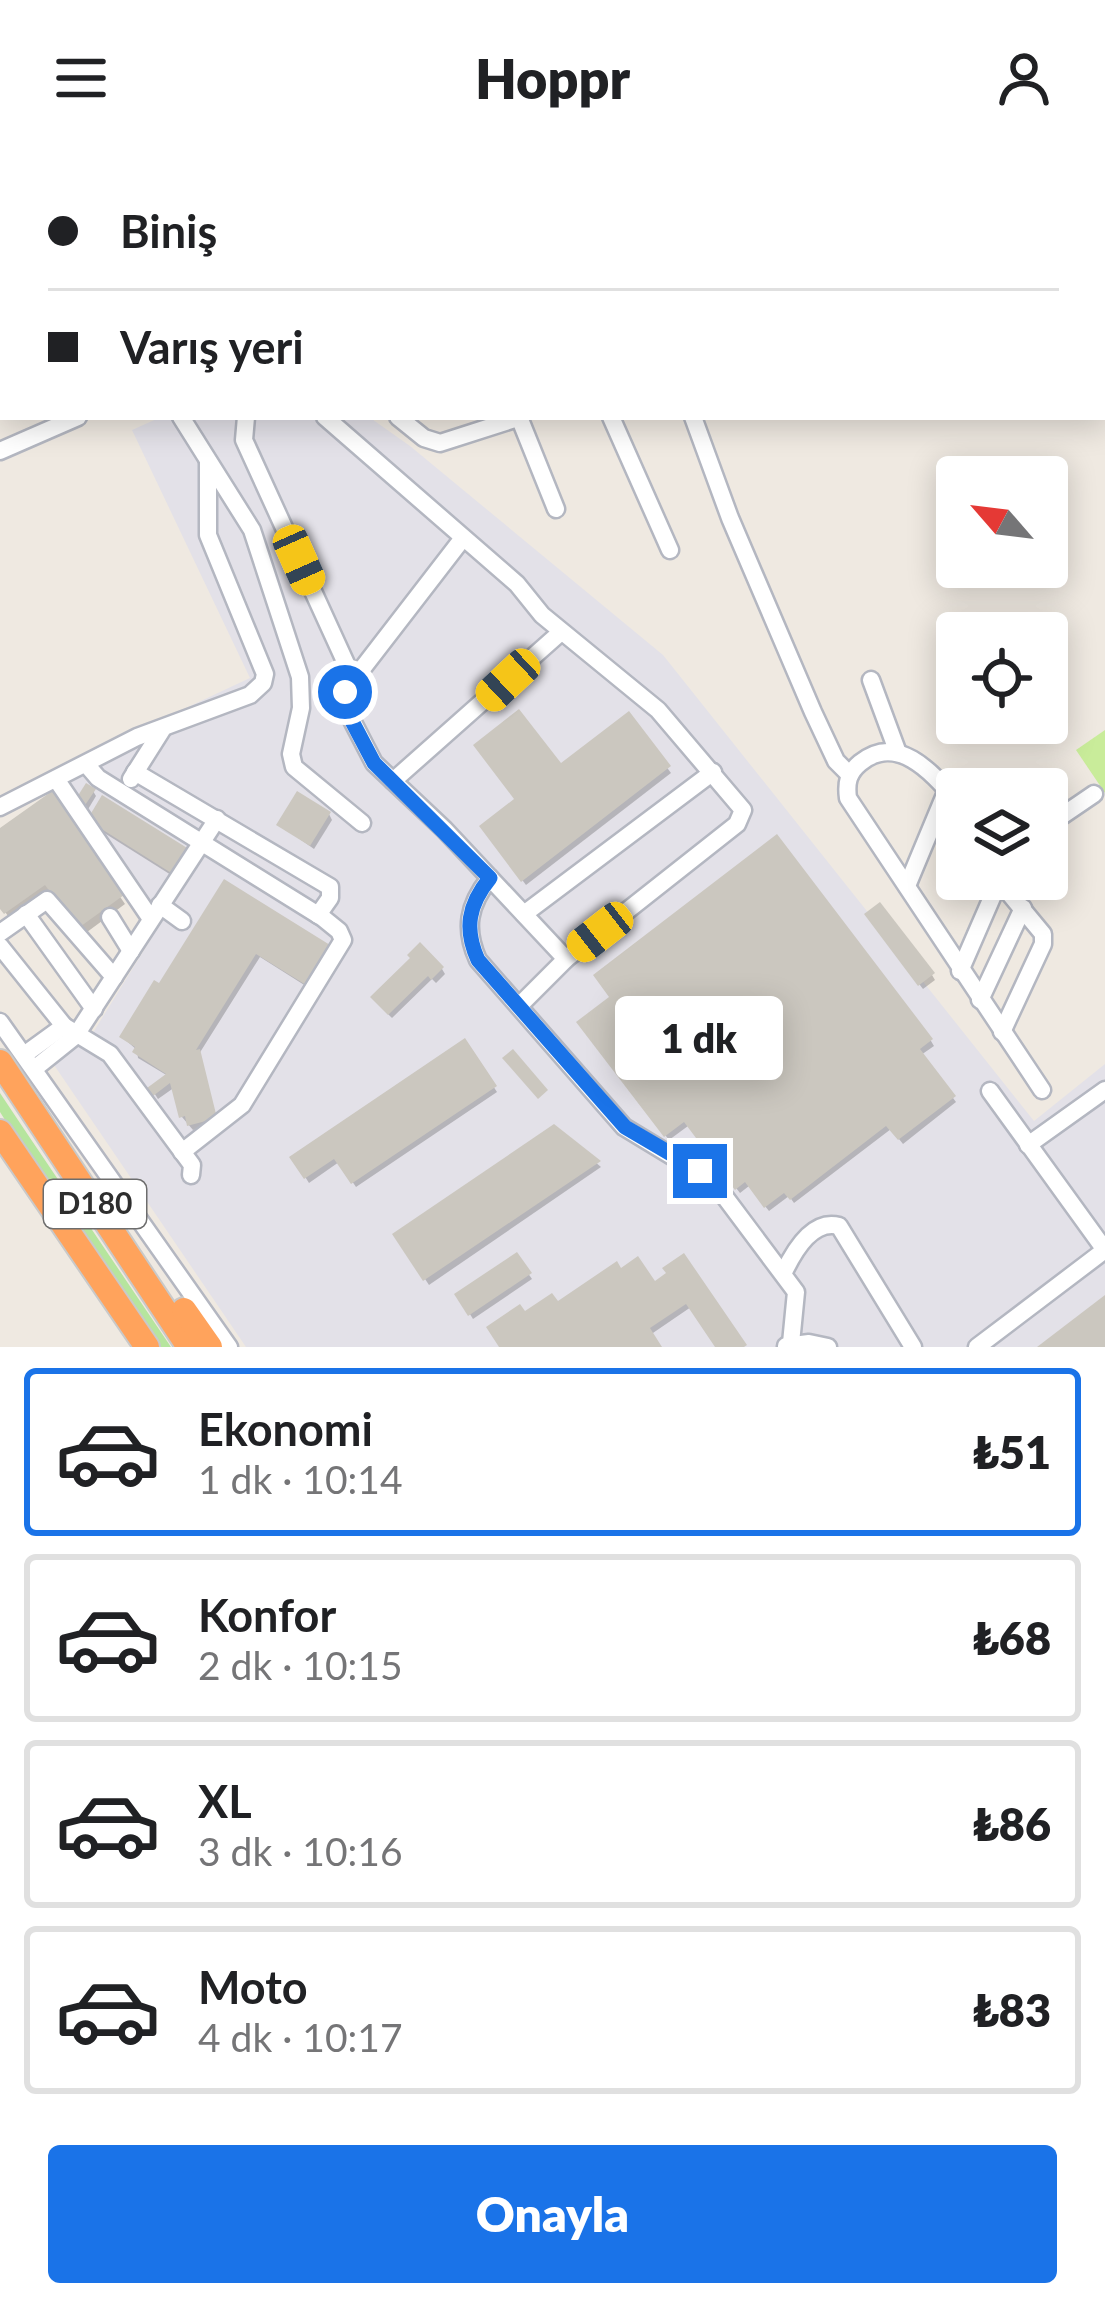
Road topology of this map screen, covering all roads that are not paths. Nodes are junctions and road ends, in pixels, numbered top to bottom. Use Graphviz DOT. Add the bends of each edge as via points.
graph roads {
  1 [pos="71,420"];
  2 [pos="183,420"];
  3 [pos="246,420"];
  4 [pos="328,420"];
  5 [pos="402,420"];
  6 [pos="512,420"];
  7 [pos="521,420"];
  8 [pos="611,420"];
  9 [pos="694,420"];
  10 [pos="0,451"];
  11 [pos="208,460"];
  12 [pos="556,508"];
  13 [pos="464,538"];
  14 [pos="670,550"];
  15 [pos="561,632"];
  16 [pos="871,680"];
  17 [pos="355,681"];
  18 [pos="162,729"];
  19 [pos="898,753"];
  20 [pos="86,764"];
  21 [pos="135,772"];
  22 [pos="712,772"];
  23 [pos="850,775"];
  24 [pos="56,779"];
  25 [pos="936,780"];
  26 [pos="393,781"];
  27 [pos="123,794"];
  28 [pos="1094,794"];
  29 [pos="0,807"];
  30 [pos="1068,812"];
  31 [pos="217,819"];
  32 [pos="362,824"];
  33 [pos="936,828"];
  34 [pos="202,843"];
  35 [pos="490,878"];
  36 [pos="907,886"];
  37 [pos="990,900"];
  38 [pos="1016,900"];
  39 [pos="1023,908"];
  40 [pos="156,912"];
  41 [pos="26,914"];
  42 [pos="524,914"];
  43 [pos="318,915"];
  44 [pos="110,916"];
  45 [pos="182,920"];
  46 [pos="0,933"];
  47 [pos="0,946"];
  48 [pos="131,951"];
  49 [pos="566,959"];
  50 [pos="960,970"];
  51 [pos="114,977"];
  52 [pos="980,1000"];
  53 [pos="520,1005"];
  54 [pos="94,1009"];
  55 [pos="0,1022"];
  56 [pos="74,1031"];
  57 [pos="1002,1032"];
  58 [pos="19,1062"];
  59 [pos="1042,1090"];
  60 [pos="1105,1090"];
  61 [pos="990,1091"];
  62 [pos="43,1125"];
  63 [pos="4,1139"];
  64 [pos="1028,1145"];
  65 [pos="182,1152"];
  66 [pos="190,1175"];
  67 [pos="1105,1250"];
  68 [pos="784,1272"];
  69 [pos="788,1345"];
  70 [pos="129,1347"];
  71 [pos="147,1347"];
  72 [pos="189,1347"];
  73 [pos="210,1347"];
  74 [pos="230,1347"];
  75 [pos="828,1347"];
  76 [pos="913,1347"];
  77 [pos="977,1347"];
  1 -- 10 [label="street"];
  2 -- 11 [label="street"];
  3 -- 17 [label="street" via="244,440"];
  4 -- 13 [label="street"];
  5 -- 6 [label="street" via="434,443"];
  7 -- 12 [label="street"];
  8 -- 14 [label="street"];
  9 -- 23 [label="street" via="828,745"];
  11 -- 18 [label="street" via="208,535 265,674 250,695"];
  11 -- 32 [label="street" via="252,530 300,677 294,767"];
  13 -- 15 [label="street"];
  13 -- 17 [label="street"];
  15 -- 22 [label="street" via="658,710"];
  15 -- 26 [label="street"];
  16 -- 19 [label="street"];
  17 -- 26 [label="street" via="344,706 374,763"];
  18 -- 20 [label="street"];
  18 -- 21 [label="street"];
  19 -- 23 [label="street" via="873,755"];
  19 -- 25 [label="street"];
  20 -- 24 [label="street"];
  20 -- 27 [label="street"];
  21 -- 27 [label="street"];
  21 -- 31 [label="street"];
  22 -- 42 [label="street"];
  22 -- 49 [label="street" via="740,803 737,824"];
  23 -- 36 [label="street" via="848,798"];
  24 -- 29 [label="street"];
  24 -- 40 [label="street"];
  26 -- 35 [label="street"];
  27 -- 34 [label="street"];
  28 -- 30 [label="street"];
  31 -- 34 [label="street"];
  31 -- 43 [label="street" via="330,887"];
  33 -- 36 [label="street"];
  34 -- 40 [label="street"];
  34 -- 43 [label="street"];
  35 -- 42 [label="street"];
  35 -- 53 [label="street" via="470,910 470,940"];
  36 -- 50 [label="street"];
  37 -- 50 [label="street"];
  38 -- 39 [label="street"];
  39 -- 52 [label="street"];
  39 -- 57 [label="street" via="1043,944"];
  40 -- 45 [label="street"];
  40 -- 48 [label="street"];
  41 -- 46 [label="street"];
  41 -- 51 [label="street" via="50,902"];
  41 -- 54 [label="street"];
  42 -- 49 [label="street"];
  43 -- 65 [label="street" via="339,931 338,953 242,1105"];
  44 -- 48 [label="street"];
  47 -- 56 [label="street"];
  48 -- 51 [label="street"];
  49 -- 53 [label="street"];
  50 -- 52 [label="street"];
  51 -- 54 [label="street"];
  52 -- 57 [label="street"];
  53 -- 68 [label="street" via="625,1127 713,1180"];
  54 -- 56 [label="street"];
  55 -- 58 [label="street"];
  56 -- 58 [label="street"];
  56 -- 65 [label="street" via="110,1054"];
  57 -- 59 [label="street"];
  58 -- 62 [label="highway, D180"];
  58 -- 74 [label="street"];
  60 -- 64 [label="street"];
  61 -- 64 [label="street"];
  62 -- 72 [label="highway, D180"];
  62 -- 73 [label="highway, D180" via="66,1145"];
  63 -- 70 [label="highway, D180" via="31,1196"];
  63 -- 71 [label="highway, D180"];
  64 -- 67 [label="street"];
  65 -- 66 [label="street"];
  67 -- 77 [label="street"];
  68 -- 69 [label="street" via="797,1303"];
  68 -- 76 [label="street" via="821,1225 839,1226"];
  69 -- 75 [label="street"];
}
